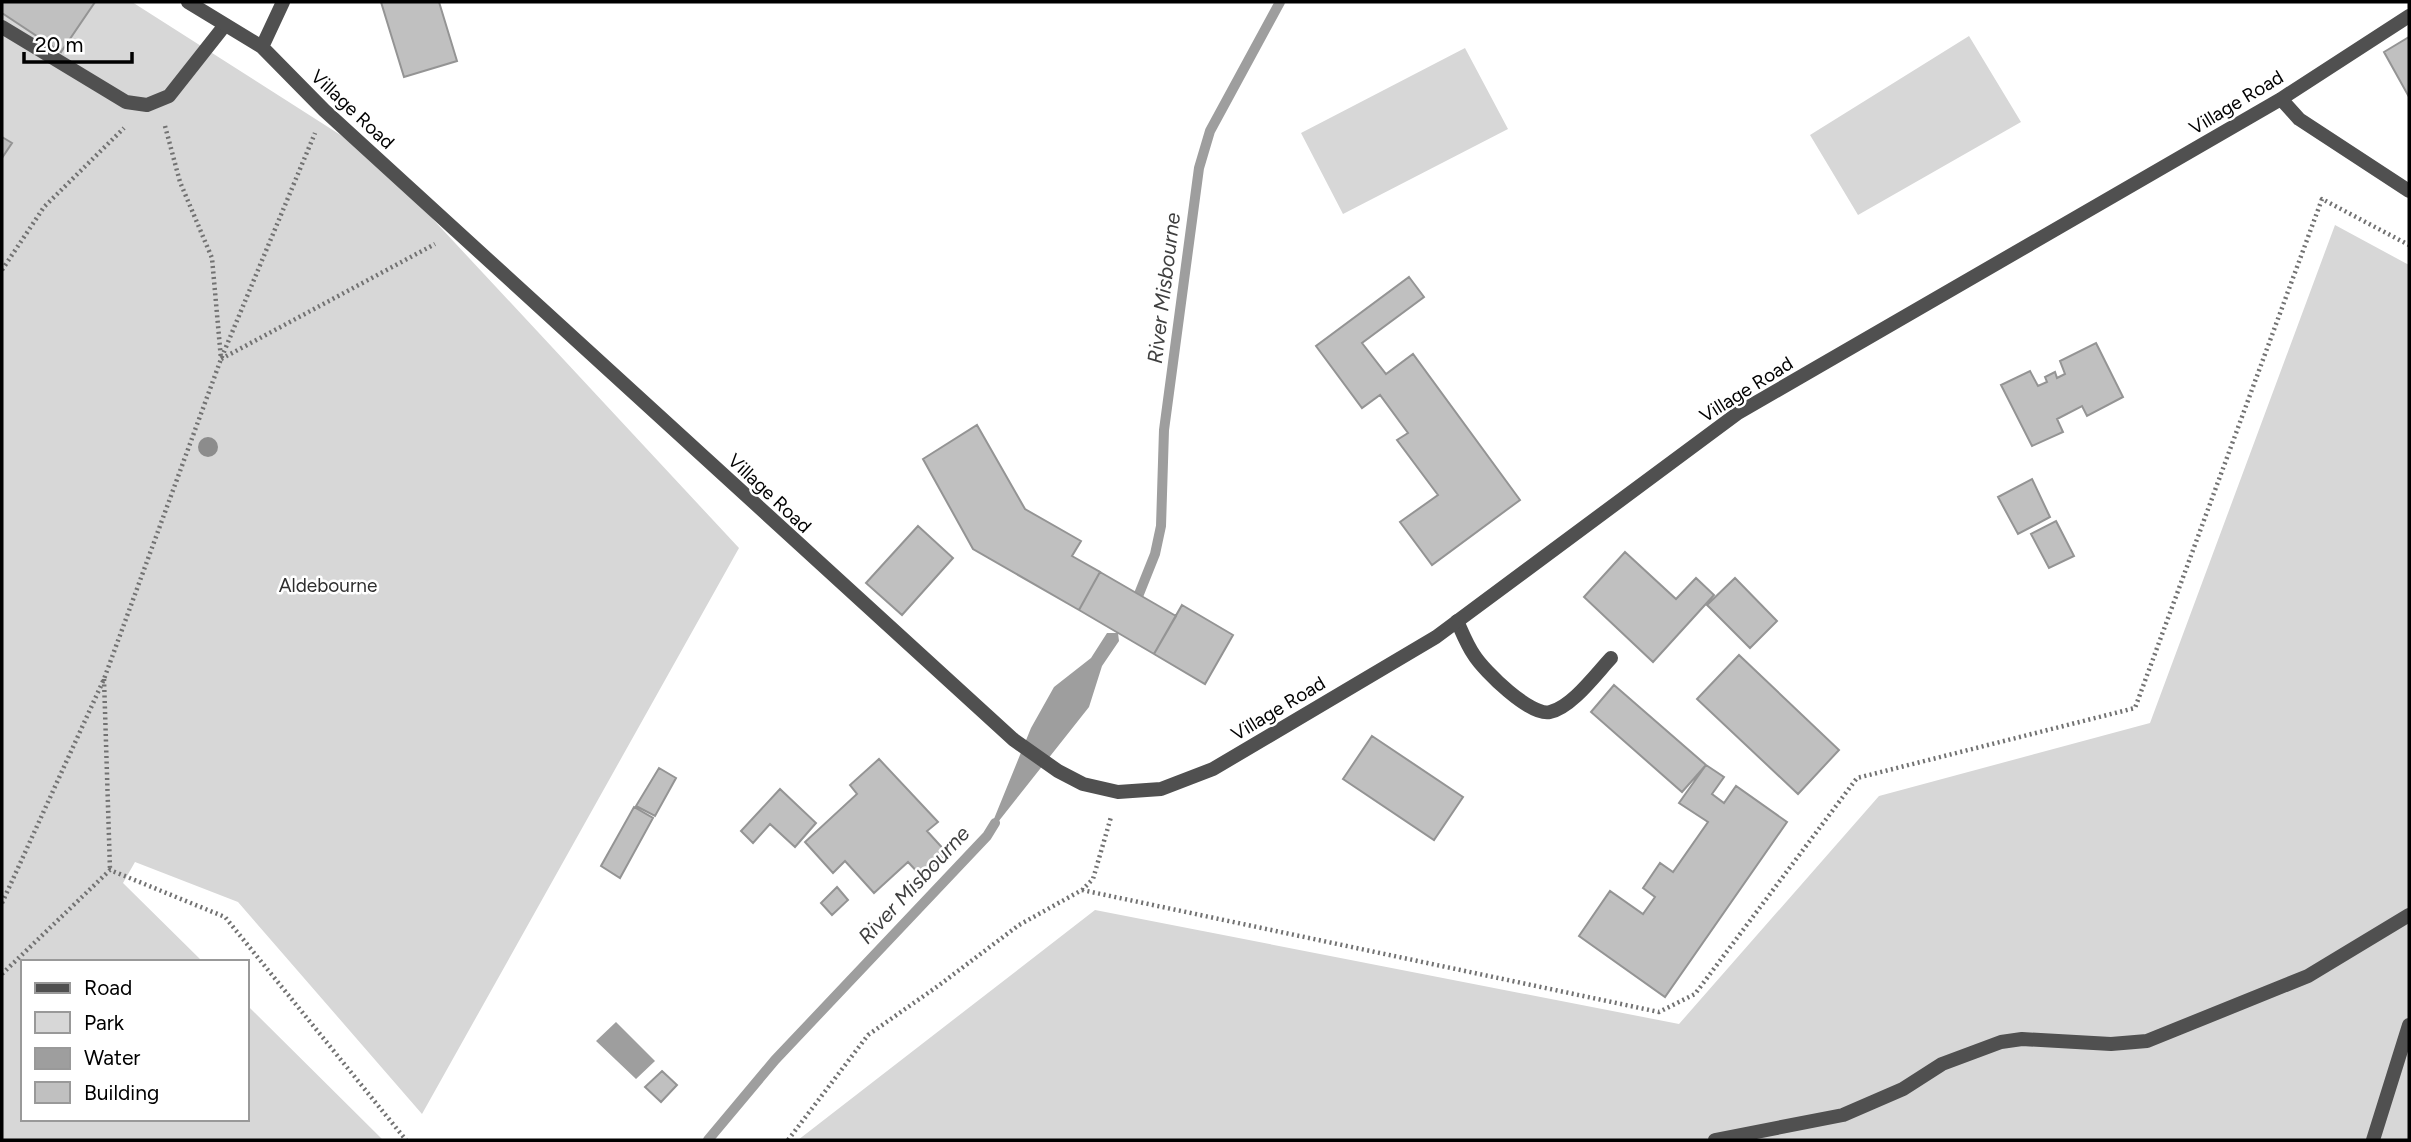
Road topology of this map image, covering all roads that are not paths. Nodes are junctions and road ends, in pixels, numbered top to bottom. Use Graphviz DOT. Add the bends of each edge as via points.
graph roads {
  1 [pos="188,2"];
  2 [pos="283,2"];
  3 [pos="2409,16"];
  4 [pos="225,25"];
  5 [pos="2,27"];
  6 [pos="262,47"];
  7 [pos="2281,99"];
  8 [pos="2409,191"];
  9 [pos="1457,621"];
  10 [pos="1611,658"];
  11 [pos="2409,915"];
  12 [pos="2409,1025"];
  13 [pos="1715,1140"];
  14 [pos="2372,1140"];
  1 -- 4 [label="street, Village Road"];
  2 -- 6 [label="street"];
  3 -- 7 [label="street, Village Road"];
  4 -- 5 [label="street" via="169,96 153,103 126,102"];
  4 -- 6 [label="street, Village Road"];
  6 -- 9 [label="street, Village Road" via="324,110 1014,740 1083,784 1118,792 1161,789 1213,769"];
  7 -- 8 [label="street" via="2299,119"];
  7 -- 9 [label="street, Village Road" via="1738,413"];
  9 -- 10 [label="street" via="1474,656 1505,688 1539,712 1567,704"];
  11 -- 13 [label="street" via="2308,976 2147,1041 2001,1042 1942,1065 1903,1089 1843,1115"];
  12 -- 14 [label="street"];
}
